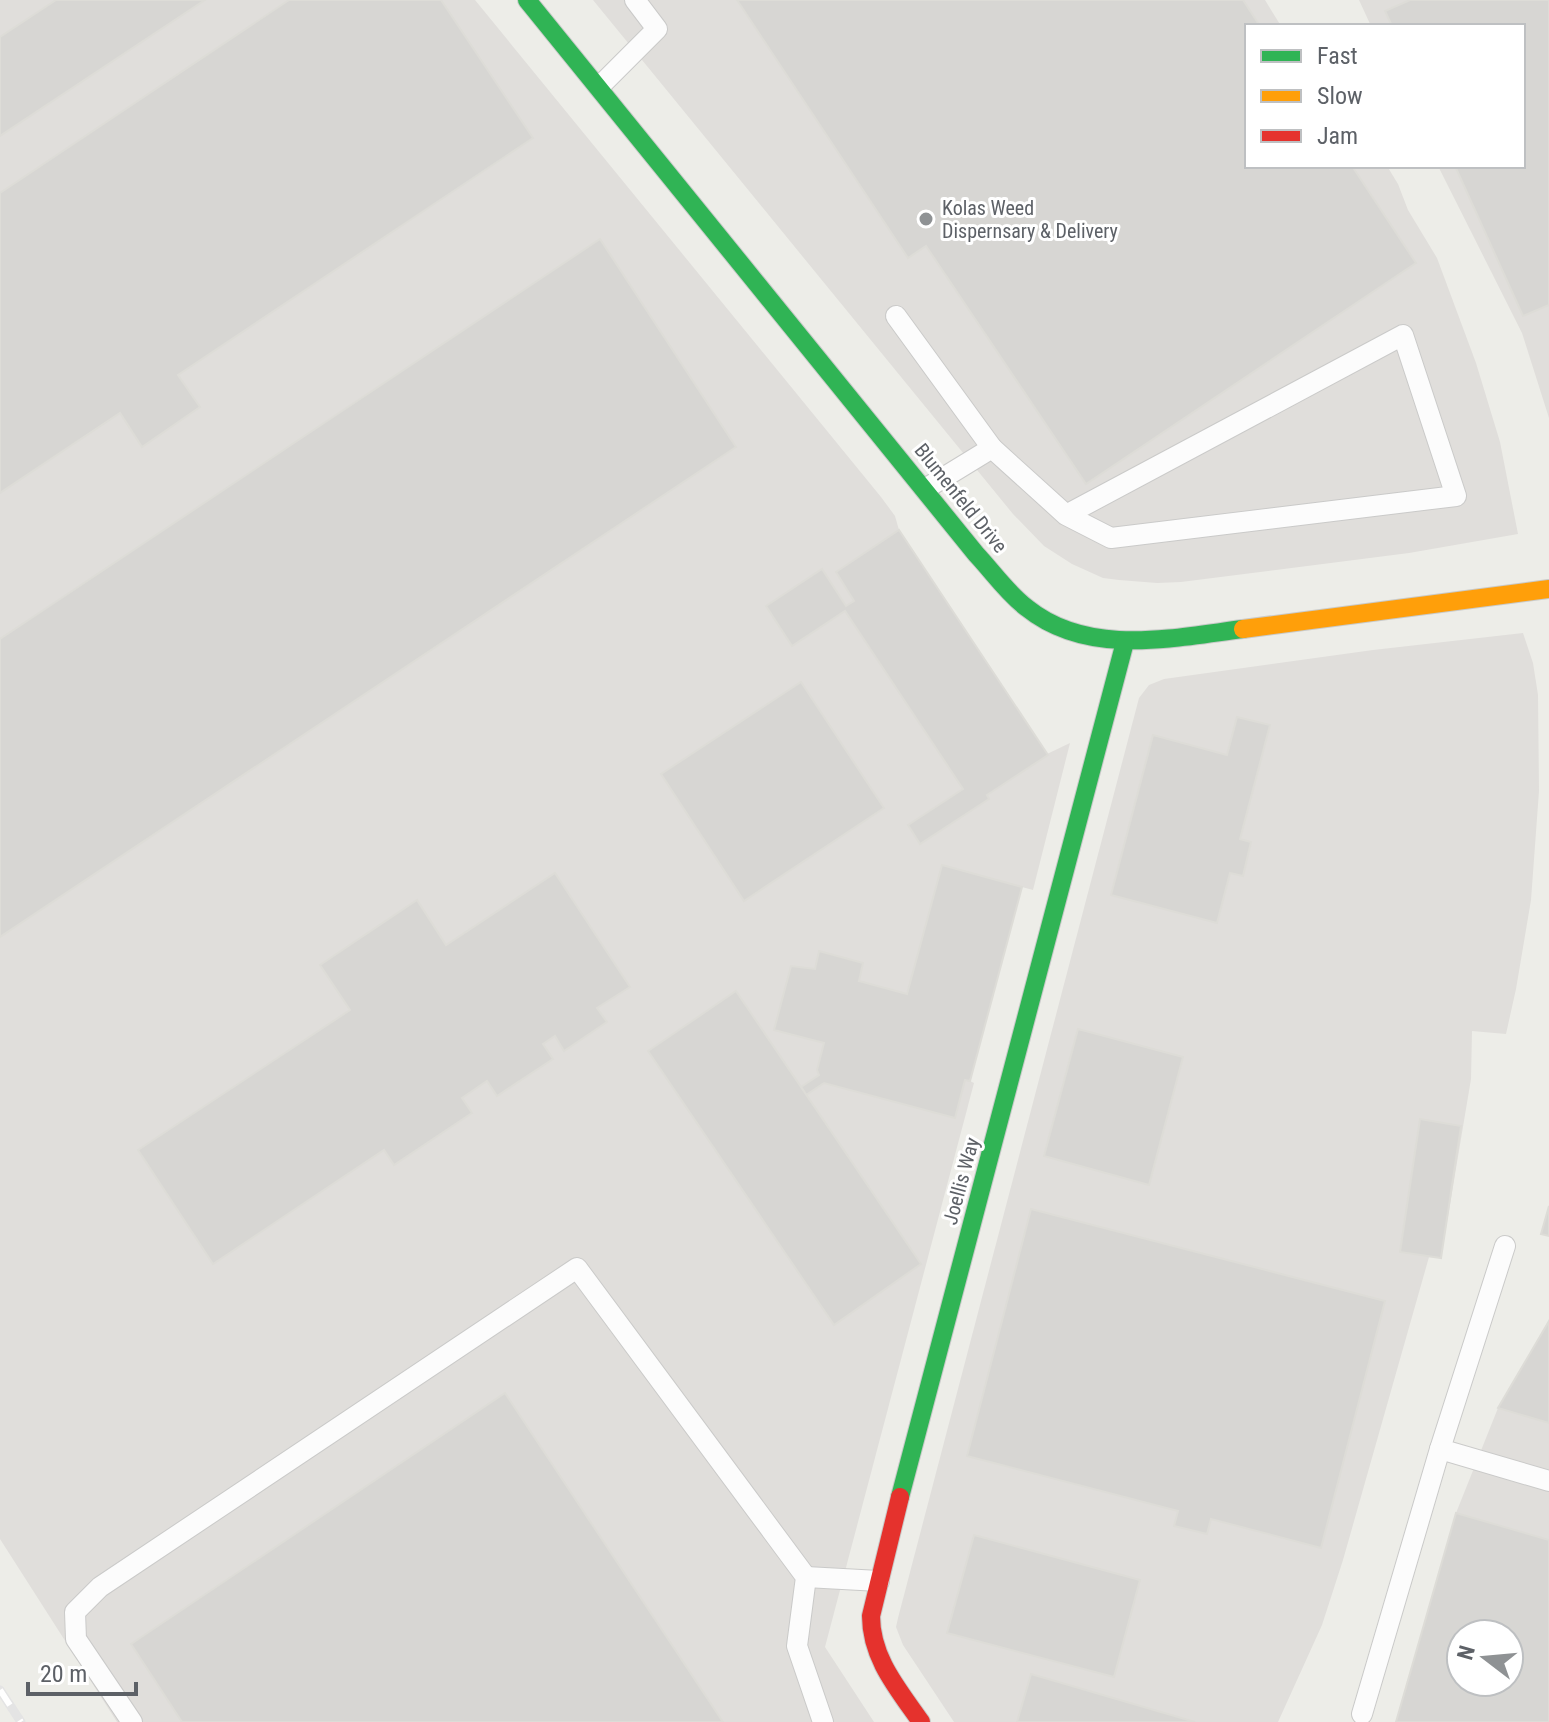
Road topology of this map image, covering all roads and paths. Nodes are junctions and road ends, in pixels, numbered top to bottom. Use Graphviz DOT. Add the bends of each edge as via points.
graph roads {
  1 [pos="527,0"];
  2 [pos="635,0"];
  3 [pos="599,87"];
  4 [pos="896,316"];
  5 [pos="992,448"];
  6 [pos="925,489"];
  7 [pos="1066,515"];
  8 [pos="1549,589"];
  9 [pos="1125,642"];
  10 [pos="1505,1246"];
  11 [pos="1440,1449"];
  12 [pos="1549,1481"];
  13 [pos="806,1577"];
  14 [pos="879,1581"];
  15 [pos="1362,1714"];
  16 [pos="132,1722"];
  17 [pos="823,1722"];
  18 [pos="921,1722"];
  1 -- 3 [label="street, Blumenfeld Drive"];
  2 -- 3 [label="lane" via="657,29"];
  3 -- 6 [label="street, Blumenfeld Drive"];
  4 -- 5 [label="lane"];
  5 -- 6 [label="lane"];
  5 -- 7 [label="lane"];
  6 -- 9 [label="street, Blumenfeld Drive" via="1031,612 1074,633"];
  7 -- 7 [label="lane" via="1403,335 1456,496 1111,538"];
  8 -- 9 [label="street, Blumenfeld Drive"];
  9 -- 14 [label="street, Joellis Way"];
  10 -- 11 [label="lane"];
  11 -- 12 [label="lane"];
  11 -- 15 [label="lane"];
  13 -- 14 [label="lane"];
  13 -- 16 [label="lane" via="577,1268 100,1587 75,1612 76,1639"];
  13 -- 17 [label="lane" via="797,1646"];
  14 -- 18 [label="street, Joellis Way" via="869,1633 880,1660"];
}
